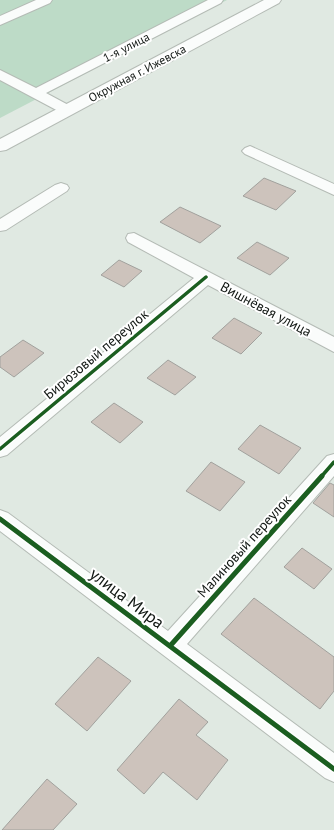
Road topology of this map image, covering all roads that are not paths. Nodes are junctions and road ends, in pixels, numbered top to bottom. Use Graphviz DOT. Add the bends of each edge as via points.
graph roads {
  1 [pos="46,0"];
  2 [pos="217,0"];
  3 [pos="274,0"];
  4 [pos="0,21"];
  5 [pos="0,74"];
  6 [pos="36,93"];
  7 [pos="67,110"];
  8 [pos="0,146"];
  9 [pos="250,151"];
  10 [pos="61,188"];
  11 [pos="334,190"];
  12 [pos="0,226"];
  13 [pos="134,238"];
  14 [pos="206,277"];
  15 [pos="334,345"];
  16 [pos="0,449"];
  17 [pos="334,462"];
  18 [pos="0,519"];
  19 [pos="170,646"];
  20 [pos="334,769"];
  1 -- 4 [label="street"];
  2 -- 6 [label="street, 1-я улица"];
  3 -- 7 [label="main road, Окружная г. Ижевска"];
  5 -- 6 [label="street"];
  6 -- 7 [label="street"];
  7 -- 8 [label="main road, Окружная г. Ижевска"];
  9 -- 11 [label="street"];
  10 -- 12 [label="street"];
  13 -- 14 [label="street, Вишнёвая улица"];
  14 -- 15 [label="street, Вишнёвая улица"];
  14 -- 16 [label="street, Бирюзовый переулок"];
  17 -- 19 [label="street, Малиновый переулок"];
  18 -- 19 [label="street, улица Мира"];
  19 -- 20 [label="street, улица Мира"];
}
